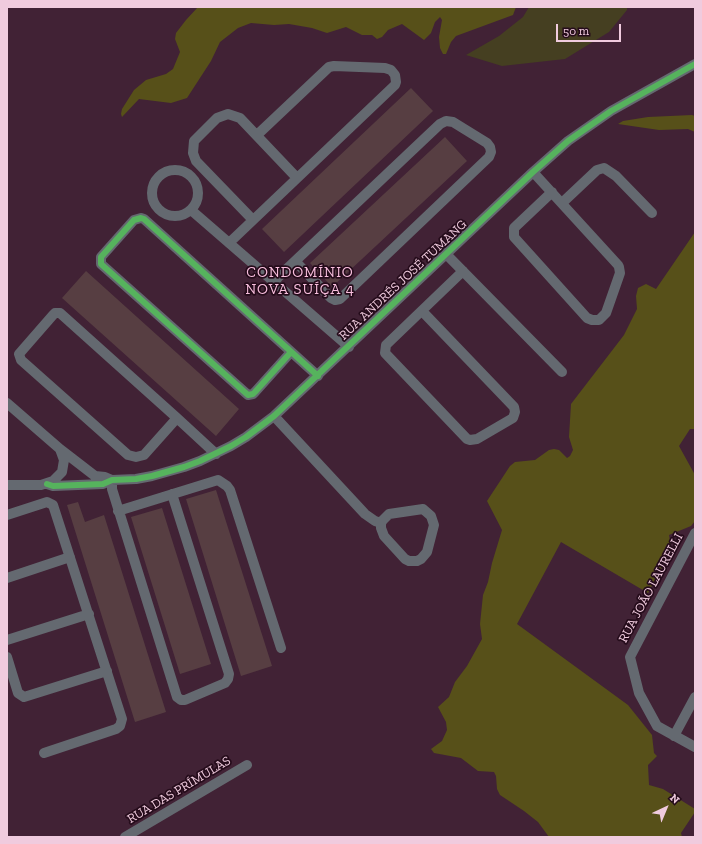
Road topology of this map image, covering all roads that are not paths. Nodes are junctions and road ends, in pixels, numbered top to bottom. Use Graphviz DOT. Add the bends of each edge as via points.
graph roads {
  1 [pos="695,64"];
  2 [pos="257,135"];
  3 [pos="533,172"];
  4 [pos="297,178"];
  5 [pos="552,192"];
  6 [pos="562,203"];
  7 [pos="191,210"];
  8 [pos="652,213"];
  9 [pos="253,220"];
  10 [pos="229,243"];
  11 [pos="446,254"];
  12 [pos="295,261"];
  13 [pos="463,271"];
  14 [pos="273,282"];
  15 [pos="422,311"];
  16 [pos="349,347"];
  17 [pos="291,352"];
  18 [pos="562,372"];
  19 [pos="318,376"];
  20 [pos="7,403"];
  21 [pos="274,416"];
  22 [pos="177,418"];
  23 [pos="60,449"];
  24 [pos="216,454"];
  25 [pos="112,480"];
  26 [pos="7,484"];
  27 [pos="47,484"];
  28 [pos="172,494"];
  29 [pos="118,510"];
  30 [pos="7,515"];
  31 [pos="381,523"];
  32 [pos="695,533"];
  33 [pos="70,557"];
  34 [pos="7,578"];
  35 [pos="89,614"];
  36 [pos="7,640"];
  37 [pos="281,648"];
  38 [pos="7,657"];
  39 [pos="107,671"];
  40 [pos="695,697"];
  41 [pos="674,736"];
  42 [pos="695,747"];
  43 [pos="44,753"];
  44 [pos="247,765"];
  45 [pos="125,837"];
  1 -- 3 [label="street, RUA ANDRÉS JOSÉ TUMANG" via="593,123"];
  2 -- 4 [label="street"];
  2 -- 4 [label="street" via="329,67 386,68 393,72 396,78 395,85"];
  2 -- 9 [label="street" via="240,118 224,114 197,138 192,149 196,160"];
  3 -- 5 [label="street"];
  3 -- 11 [label="street, RUA ANDRÉS JOSÉ TUMANG"];
  4 -- 9 [label="street"];
  5 -- 6 [label="street"];
  5 -- 6 [label="street" via="514,228 514,237 587,318 599,320 606,313 620,270"];
  6 -- 8 [label="street" via="601,168 616,176"];
  7 -- 7 [label="street" via="197,201 198,190 190,176 175,170 156,180 152,191 154,202 160,211 176,216"];
  7 -- 10 [label="street"];
  9 -- 10 [label="street"];
  10 -- 14 [label="street"];
  11 -- 13 [label="street"];
  11 -- 16 [label="street, RUA ANDRÉS JOSÉ TUMANG"];
  12 -- 12 [label="street" via="440,124 446,121 453,122 490,147 489,156 340,299 331,298"];
  12 -- 14 [label="street"];
  13 -- 15 [label="street"];
  13 -- 18 [label="street"];
  14 -- 16 [label="street"];
  15 -- 15 [label="street" via="386,345 385,355 467,439 477,439 512,418 514,407"];
  16 -- 19 [label="street, RUA ANDRÉS JOSÉ TUMANG"];
  17 -- 17 [label="street" via="144,219 134,220 101,257 102,264 248,395 253,394"];
  17 -- 19 [label="street"];
  19 -- 21 [label="street, RUA ANDRÉS JOSÉ TUMANG"];
  20 -- 23 [label="street"];
  21 -- 24 [label="street, RUA ANDRÉS JOSÉ TUMANG" via="246,437"];
  21 -- 31 [label="street" via="365,514"];
  22 -- 22 [label="street" via="60,313 53,315 20,354 21,360 128,455 144,455"];
  22 -- 24 [label="street"];
  23 -- 25 [label="street" via="95,476"];
  23 -- 27 [label="street" via="64,460 62,472"];
  24 -- 25 [label="street, RUA ANDRÉS JOSÉ TUMANG" via="168,472 136,479"];
  25 -- 27 [label="street" via="103,484"];
  25 -- 29 [label="street"];
  26 -- 27 [label="street"];
  28 -- 29 [label="street"];
  28 -- 29 [label="street" via="229,674 225,683 185,700 177,697"];
  28 -- 37 [label="street" via="218,480 230,490"];
  30 -- 33 [label="street" via="46,502 51,503"];
  31 -- 31 [label="street" via="384,536 405,559 417,561 425,556 434,525 427,512 423,510 389,514"];
  32 -- 41 [label="street, RUA JOÃO LAURELLI" via="630,657 639,693 657,726"];
  33 -- 34 [label="street"];
  33 -- 35 [label="street"];
  35 -- 36 [label="street"];
  35 -- 39 [label="street"];
  38 -- 39 [label="street" via="18,693 24,697"];
  39 -- 43 [label="street" via="122,719 120,726"];
  40 -- 41 [label="street"];
  41 -- 42 [label="street, RUA JOÃO LAURELLI"];
  44 -- 45 [label="street, RUA DAS PRÍMULAS"];
}
